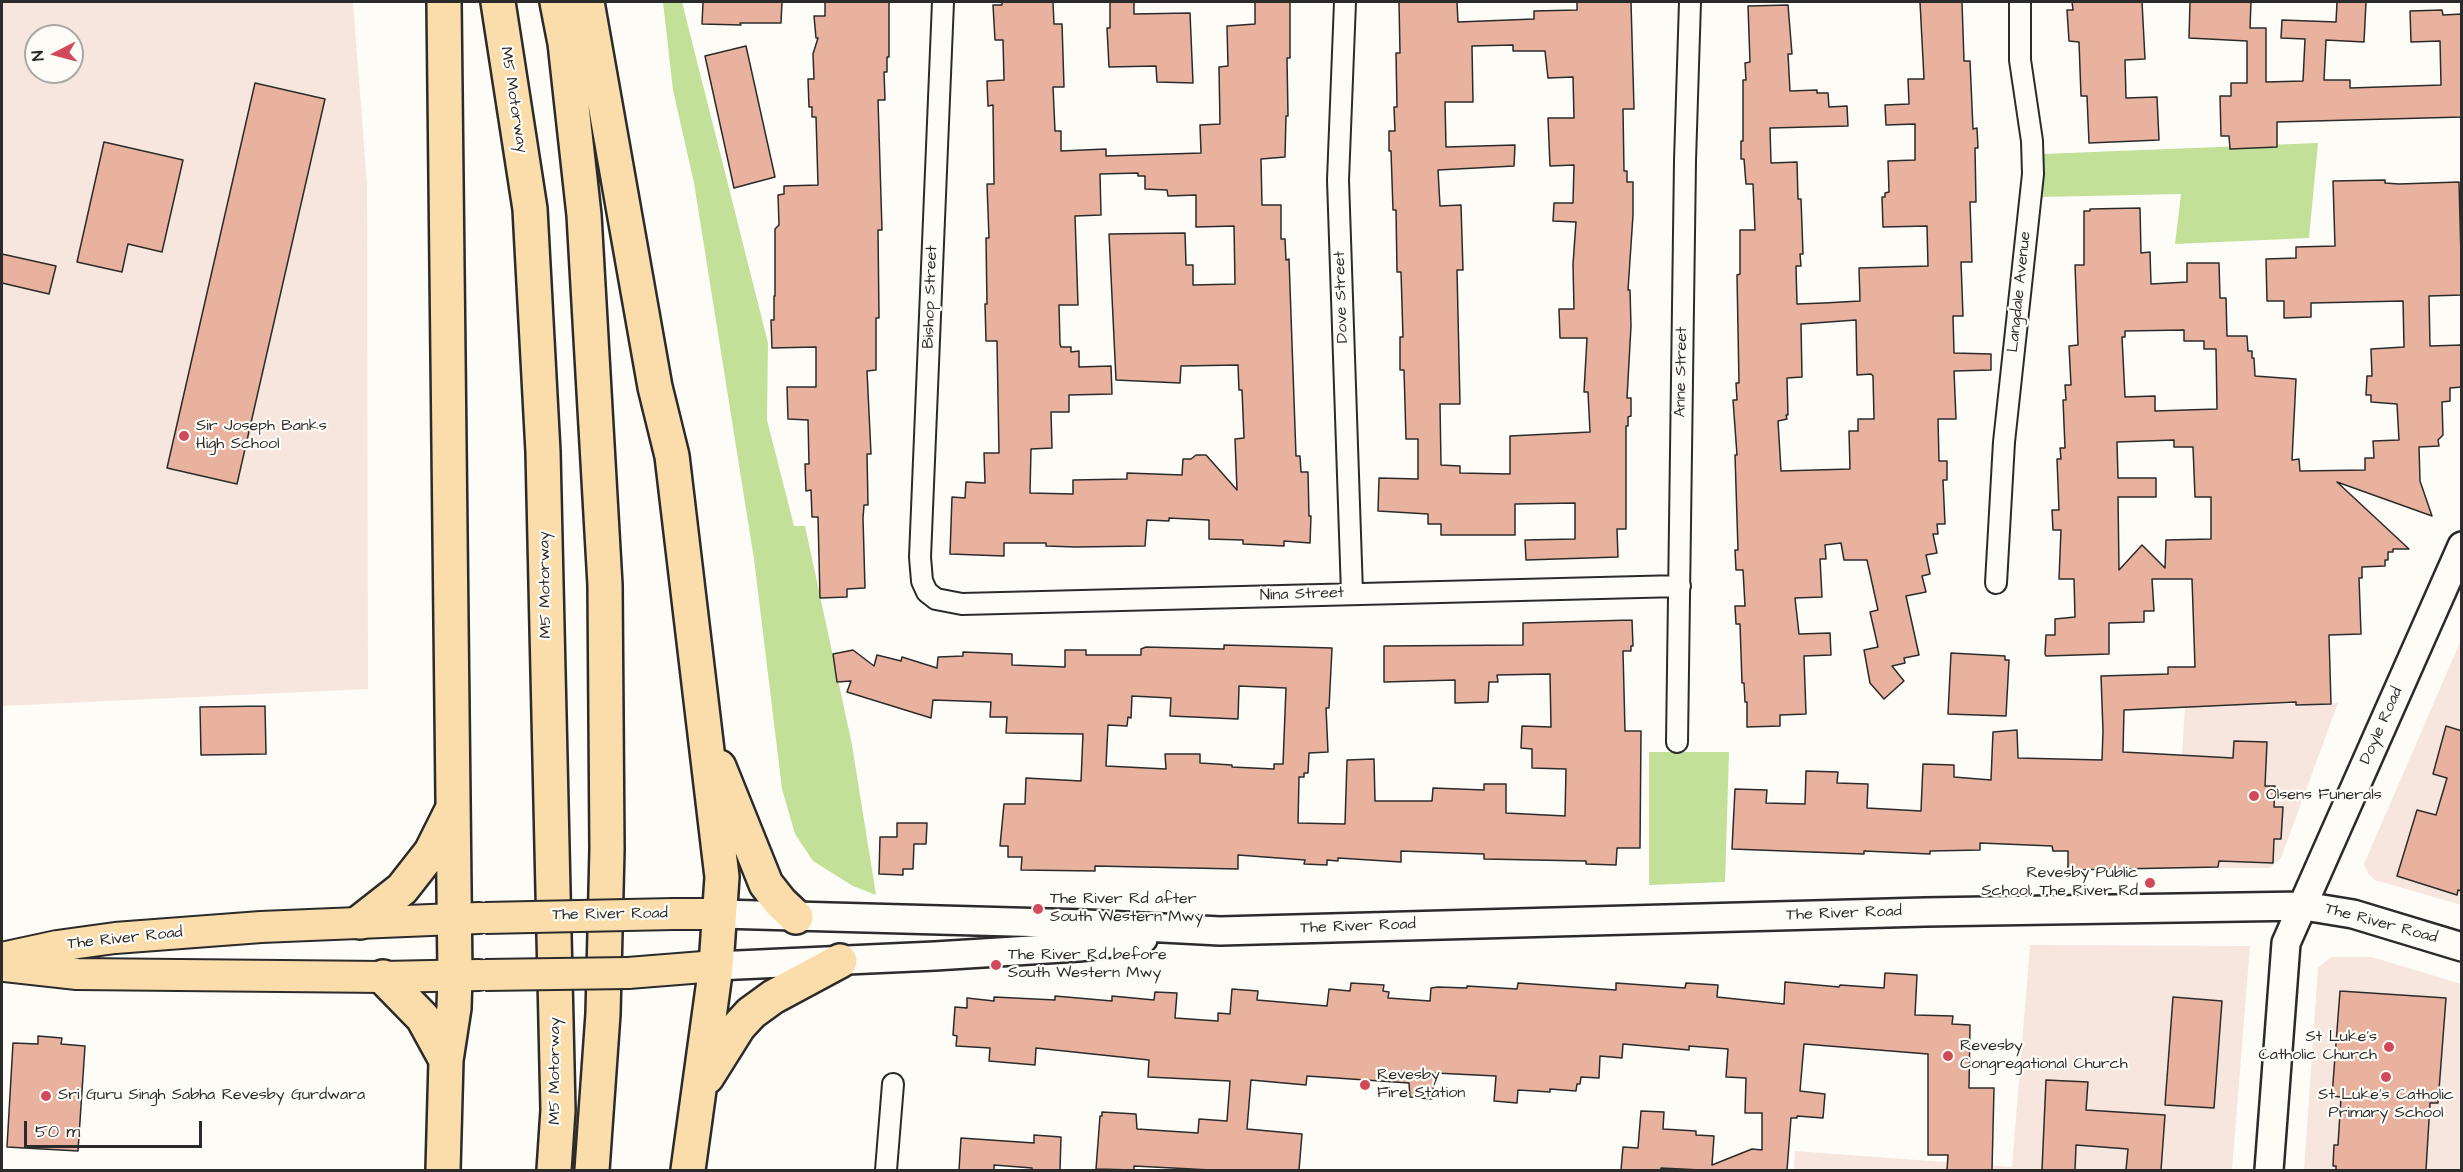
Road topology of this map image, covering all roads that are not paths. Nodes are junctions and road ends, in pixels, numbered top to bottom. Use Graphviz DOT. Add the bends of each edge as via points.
graph roads {
  1 [pos="444,2"];
  2 [pos="498,2"];
  3 [pos="557,2"];
  4 [pos="587,2"];
  5 [pos="943,2"];
  6 [pos="1345,2"];
  7 [pos="1690,2"];
  8 [pos="2020,2"];
  9 [pos="2462,546"];
  10 [pos="1996,583"];
  11 [pos="1680,586"];
  12 [pos="927,592"];
  13 [pos="1352,594"];
  14 [pos="704,733"];
  15 [pos="1677,742"];
  16 [pos="454,804"];
  17 [pos="2304,906"];
  18 [pos="721,914"];
  19 [pos="796,916"];
  20 [pos="470,918"];
  21 [pos="360,922"];
  22 [pos="1220,931"];
  23 [pos="2462,947"];
  24 [pos="2,958"];
  25 [pos="840,961"];
  26 [pos="2,966"];
  27 [pos="716,966"];
  28 [pos="470,975"];
  29 [pos="383,977"];
  30 [pos="446,1060"];
  31 [pos="893,1084"];
  32 [pos="700,1089"];
  33 [pos="443,1170"];
  34 [pos="554,1170"];
  35 [pos="592,1170"];
  36 [pos="688,1170"];
  37 [pos="886,1170"];
  38 [pos="2269,1170"];
  1 -- 16 [label="highway"];
  2 -- 34 [label="highway, M5 Motorway" via="530,209 543,452 558,1110"];
  3 -- 35 [label="highway" via="584,214 605,585 607,849 603,1014"];
  4 -- 14 [label="highway" via="655,387 672,456"];
  5 -- 12 [label="street, Bishop Street" via="920,557"];
  6 -- 13 [label="street, Dove Street" via="1338,180"];
  7 -- 11 [label="street, Anne Street" via="1684,161"];
  8 -- 10 [label="street, Langdale Avenue" via="2020,60 2033,174 2004,442"];
  9 -- 17 [label="main road, Doyle Road"];
  11 -- 13 [label="street, Nina Street"];
  11 -- 15 [label="street, Anne Street"];
  12 -- 13 [label="street, Nina Street" via="936,599 962,604"];
  14 -- 18 [label="highway" via="722,877"];
  14 -- 19 [label="highway" via="766,884"];
  16 -- 20 [label="highway"];
  16 -- 21 [label="highway" via="430,852 402,889"];
  17 -- 22 [label="main road, The River Road"];
  17 -- 23 [label="main road, The River Road" via="2353,914"];
  17 -- 38 [label="main road, Doyle Road" via="2286,943"];
  18 -- 19 [label="main road, The River Road"];
  18 -- 20 [label="main road, The River Road, bridge"];
  18 -- 27 [label="highway"];
  19 -- 22 [label="main road, The River Road"];
  20 -- 21 [label="main road, The River Road"];
  20 -- 28 [label="highway"];
  21 -- 24 [label="main road, The River Road" via="115,938"];
  22 -- 25 [label="main road, The River Road" via="1078,946"];
  25 -- 27 [label="main road, The River Road"];
  25 -- 32 [label="highway" via="751,1013"];
  26 -- 29 [label="main road, The River Road" via="76,974"];
  27 -- 28 [label="main road, The River Road, bridge" via="676,971"];
  27 -- 32 [label="highway"];
  28 -- 29 [label="main road, The River Road"];
  28 -- 30 [label="highway" via="454,1008"];
  29 -- 30 [label="highway" via="423,1018"];
  30 -- 33 [label="highway"];
  31 -- 37 [label="street"];
  32 -- 36 [label="highway"];
}
